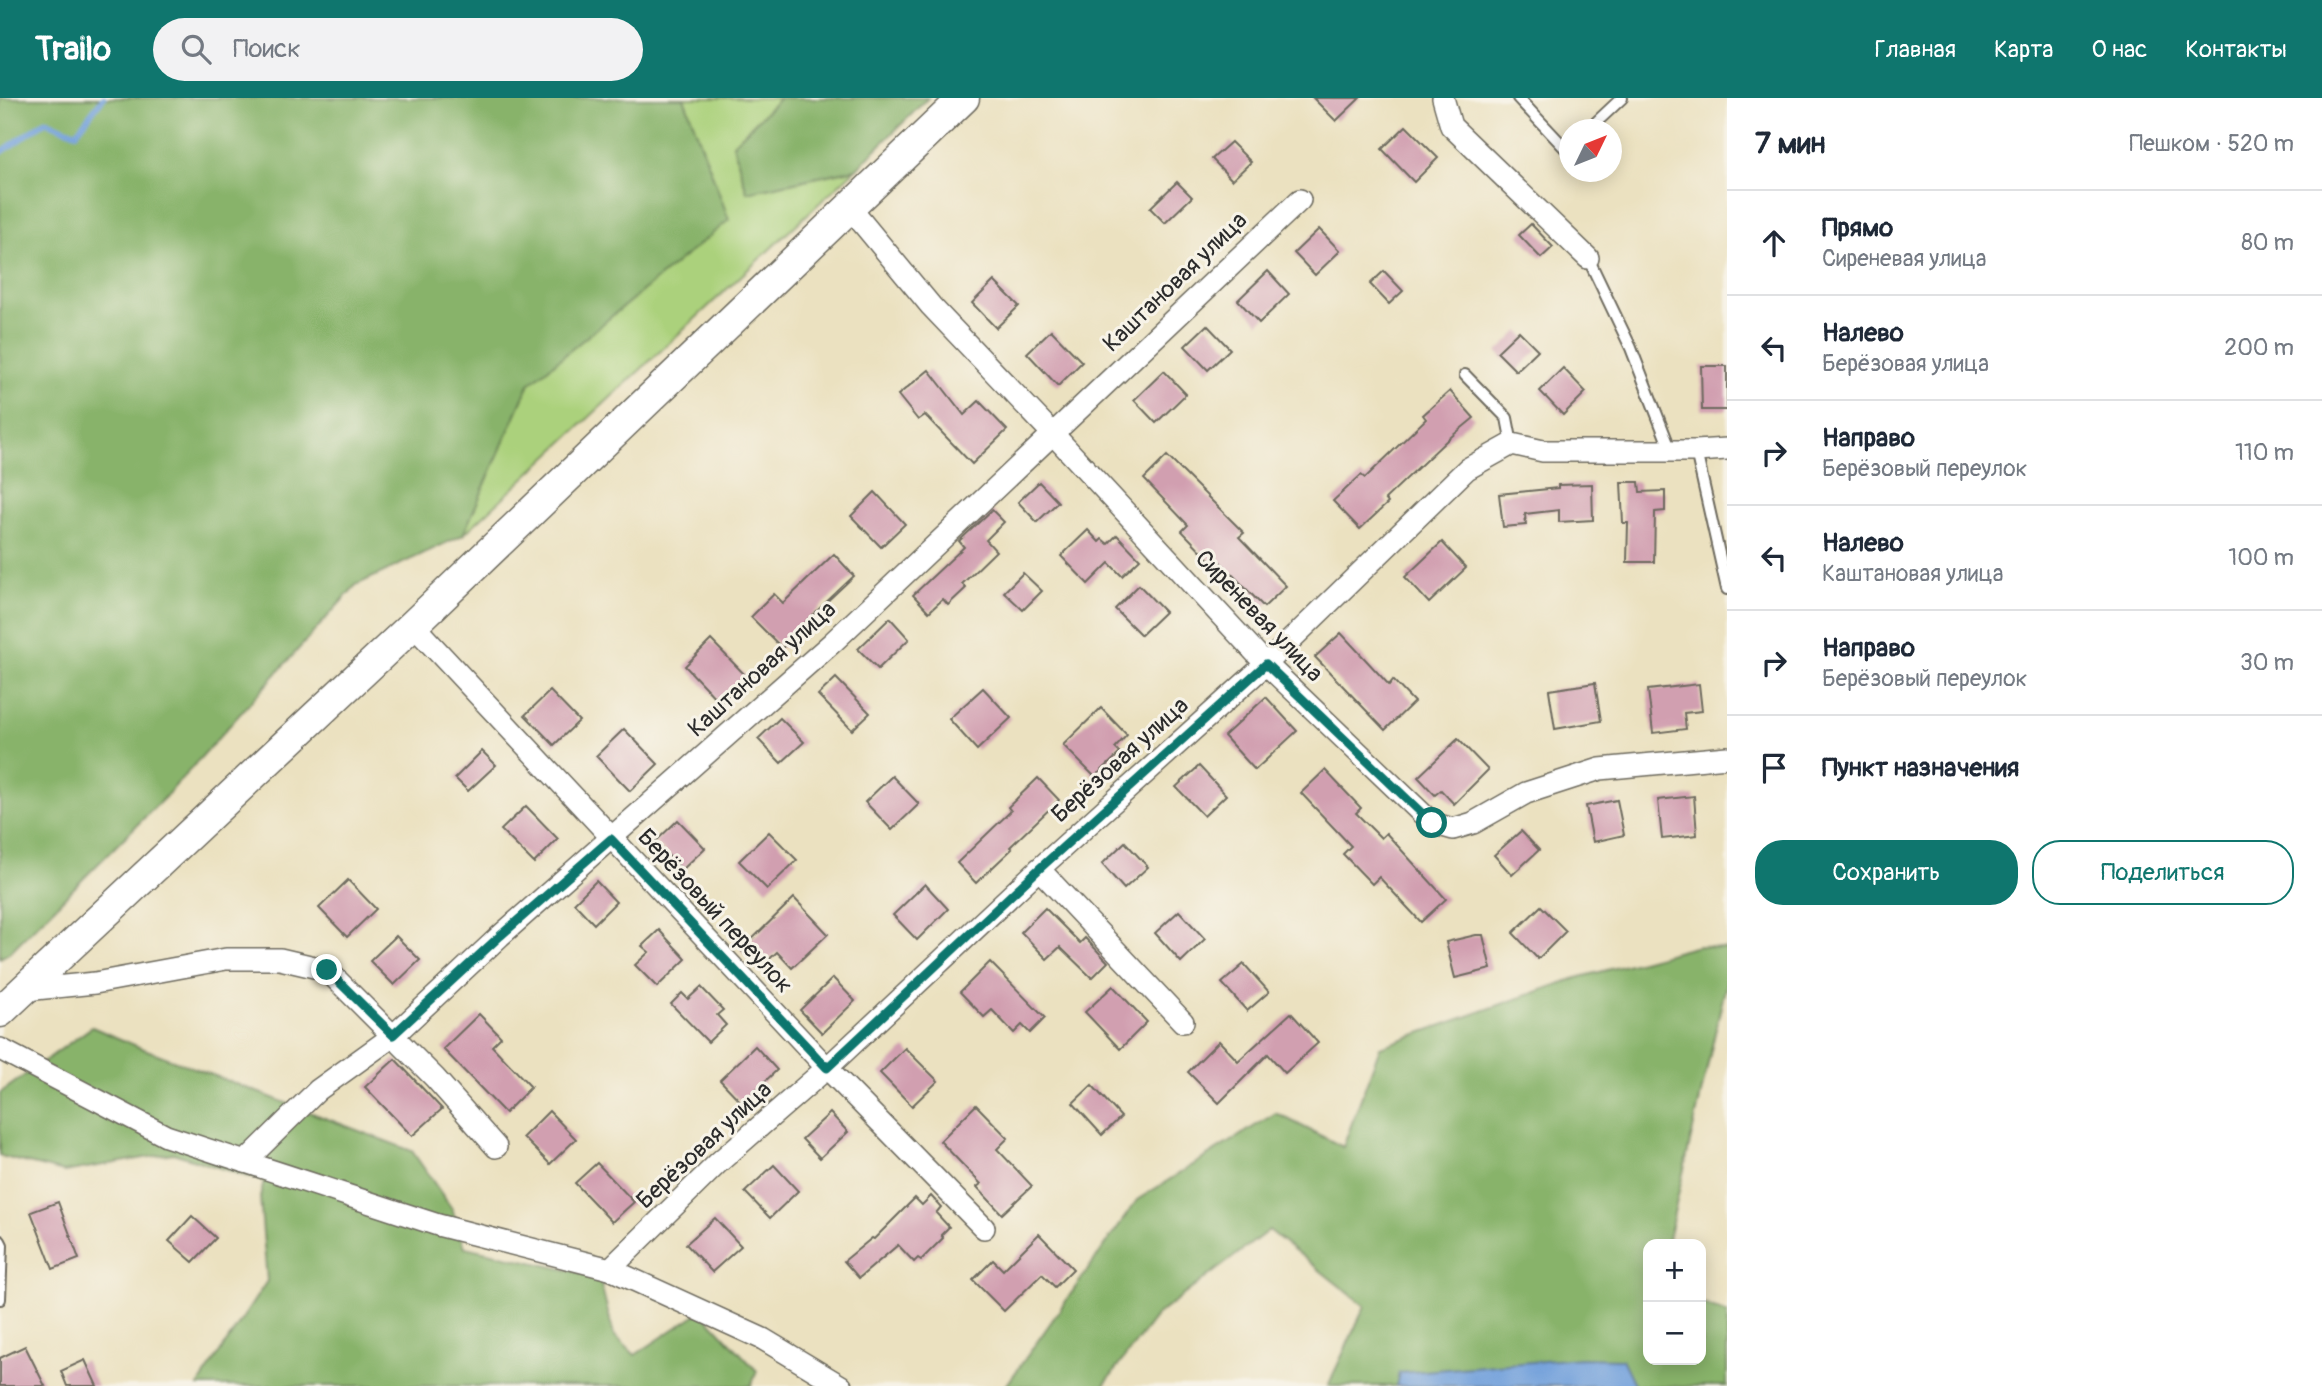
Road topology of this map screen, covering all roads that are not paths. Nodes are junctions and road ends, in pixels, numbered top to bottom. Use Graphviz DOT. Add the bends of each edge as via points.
graph roads {
  1 [pos="964,98"];
  2 [pos="1443,98"];
  3 [pos="1518,98"];
  4 [pos="1622,98"];
  5 [pos="1600,119"];
  6 [pos="1559,142"];
  7 [pos="1300,200"];
  8 [pos="850,208"];
  9 [pos="1588,258"];
  10 [pos="1465,375"];
  11 [pos="1053,434"];
  12 [pos="1512,444"];
  13 [pos="1727,449"];
  14 [pos="1671,451"];
  15 [pos="1696,451"];
  16 [pos="1727,589"];
  17 [pos="413,625"];
  18 [pos="1266,664"];
  19 [pos="1727,757"];
  20 [pos="611,839"];
  21 [pos="1039,869"];
  22 [pos="25,990"];
  23 [pos="0,1012"];
  24 [pos="1183,1021"];
  25 [pos="393,1035"];
  26 [pos="0,1049"];
  27 [pos="827,1068"];
  28 [pos="496,1147"];
  29 [pos="245,1162"];
  30 [pos="984,1228"];
  31 [pos="0,1241"];
  32 [pos="610,1269"];
  33 [pos="0,1299"];
  34 [pos="841,1386"];
  1 -- 8 [label="main road"];
  2 -- 9 [label="street" via="1451,126"];
  3 -- 6 [label="lane"];
  4 -- 5 [label="lane"];
  7 -- 11 [label="street, Каштановая улица"];
  8 -- 11 [label="street, Сиреневая улица" via="931,306"];
  8 -- 17 [label="main road"];
  9 -- 14 [label="lane" via="1631,348"];
  10 -- 12 [label="lane" via="1507,418"];
  11 -- 18 [label="street, Сиреневая улица"];
  11 -- 20 [label="street, Каштановая улица" via="833,642"];
  12 -- 14 [label="street" via="1543,451"];
  12 -- 18 [label="street, Берёзовая улица" via="1467,469"];
  13 -- 15 [label="street"];
  14 -- 15 [label="street"];
  15 -- 16 [label="lane"];
  17 -- 20 [label="street, Берёзовый переулок"];
  17 -- 22 [label="main road"];
  18 -- 19 [label="street, Сиреневая улица" via="1432,823 1453,829 1526,793 1600,769"];
  18 -- 21 [label="street, Берёзовая улица"];
  20 -- 25 [label="street, Каштановая улица"];
  20 -- 27 [label="street, Берёзовый переулок"];
  21 -- 24 [label="street"];
  21 -- 27 [label="street, Берёзовая улица"];
  22 -- 23 [label="main road"];
  22 -- 25 [label="street" via="95,983 226,959 280,959 327,970"];
  25 -- 28 [label="street"];
  25 -- 29 [label="street, Каштановая улица" via="318,1090"];
  26 -- 29 [label="street" via="166,1136"];
  27 -- 30 [label="street, Берёзовый переулок"];
  27 -- 32 [label="street, Берёзовая улица" via="719,1163"];
  29 -- 32 [label="street" via="438,1225"];
  31 -- 33 [label="lane"];
  32 -- 34 [label="street" via="763,1339"];
}
